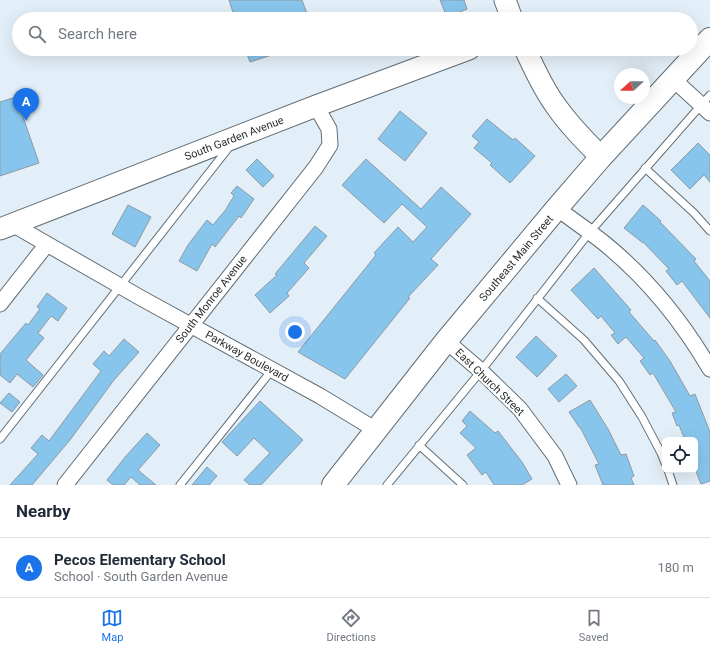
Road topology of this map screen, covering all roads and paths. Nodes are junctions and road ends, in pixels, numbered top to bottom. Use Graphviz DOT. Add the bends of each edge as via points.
graph roads {
  1 [pos="505,0"];
  2 [pos="509,12"];
  3 [pos="710,39"];
  4 [pos="698,52"];
  5 [pos="450,56"];
  6 [pos="528,56"];
  7 [pos="694,56"];
  8 [pos="673,79"];
  9 [pos="707,104"];
  10 [pos="316,106"];
  11 [pos="237,137"];
  12 [pos="601,157"];
  13 [pos="645,168"];
  14 [pos="557,208"];
  15 [pos="6,226"];
  16 [pos="710,231"];
  17 [pos="589,232"];
  18 [pos="43,249"];
  19 [pos="120,286"];
  20 [pos="538,298"];
  21 [pos="0,304"];
  22 [pos="191,325"];
  23 [pos="446,341"];
  24 [pos="710,369"];
  25 [pos="272,370"];
  26 [pos="481,371"];
  27 [pos="376,430"];
  28 [pos="0,439"];
  29 [pos="419,445"];
  30 [pos="662,456"];
  31 [pos="669,473"];
  32 [pos="64,485"];
  33 [pos="180,485"];
  34 [pos="333,485"];
  35 [pos="387,485"];
  36 [pos="463,485"];
  37 [pos="569,485"];
  38 [pos="673,485"];
  1 -- 2 [label="street"];
  3 -- 4 [label="main road, Southeast Main Street"];
  5 -- 10 [label="street, South Garden Avenue"];
  6 -- 12 [label="street" via="555,105"];
  7 -- 8 [label="main road, Southeast Main Street"];
  8 -- 9 [label="street"];
  8 -- 12 [label="main road, Southeast Main Street"];
  9 -- 13 [label="lane"];
  10 -- 11 [label="street, South Garden Avenue"];
  10 -- 22 [label="street, South Monroe Avenue" via="329,129 330,145 316,167"];
  11 -- 15 [label="street, South Garden Avenue"];
  11 -- 19 [label="lane"];
  12 -- 14 [label="main road, Southeast Main Street"];
  13 -- 16 [label="lane"];
  13 -- 17 [label="lane"];
  14 -- 17 [label="street"];
  14 -- 23 [label="main road, Southeast Main Street"];
  15 -- 18 [label="street, Parkway Boulevard"];
  17 -- 20 [label="lane"];
  17 -- 24 [label="street" via="636,273 666,305 696,344"];
  18 -- 19 [label="street, Parkway Boulevard"];
  18 -- 21 [label="street"];
  19 -- 22 [label="street, Parkway Boulevard"];
  19 -- 28 [label="lane"];
  20 -- 26 [label="lane"];
  20 -- 30 [label="lane" via="584,340 619,381"];
  22 -- 25 [label="street, Parkway Boulevard"];
  22 -- 32 [label="street, South Monroe Avenue"];
  23 -- 26 [label="street, East Church Street"];
  23 -- 27 [label="main road, Southeast Main Street"];
  25 -- 27 [label="street, Parkway Boulevard"];
  25 -- 33 [label="lane"];
  26 -- 29 [label="lane"];
  26 -- 37 [label="street, East Church Street" via="520,409 555,456"];
  27 -- 34 [label="main road, Southeast Main Street"];
  29 -- 35 [label="lane"];
  29 -- 36 [label="lane"];
  31 -- 38 [label="lane"];
}
